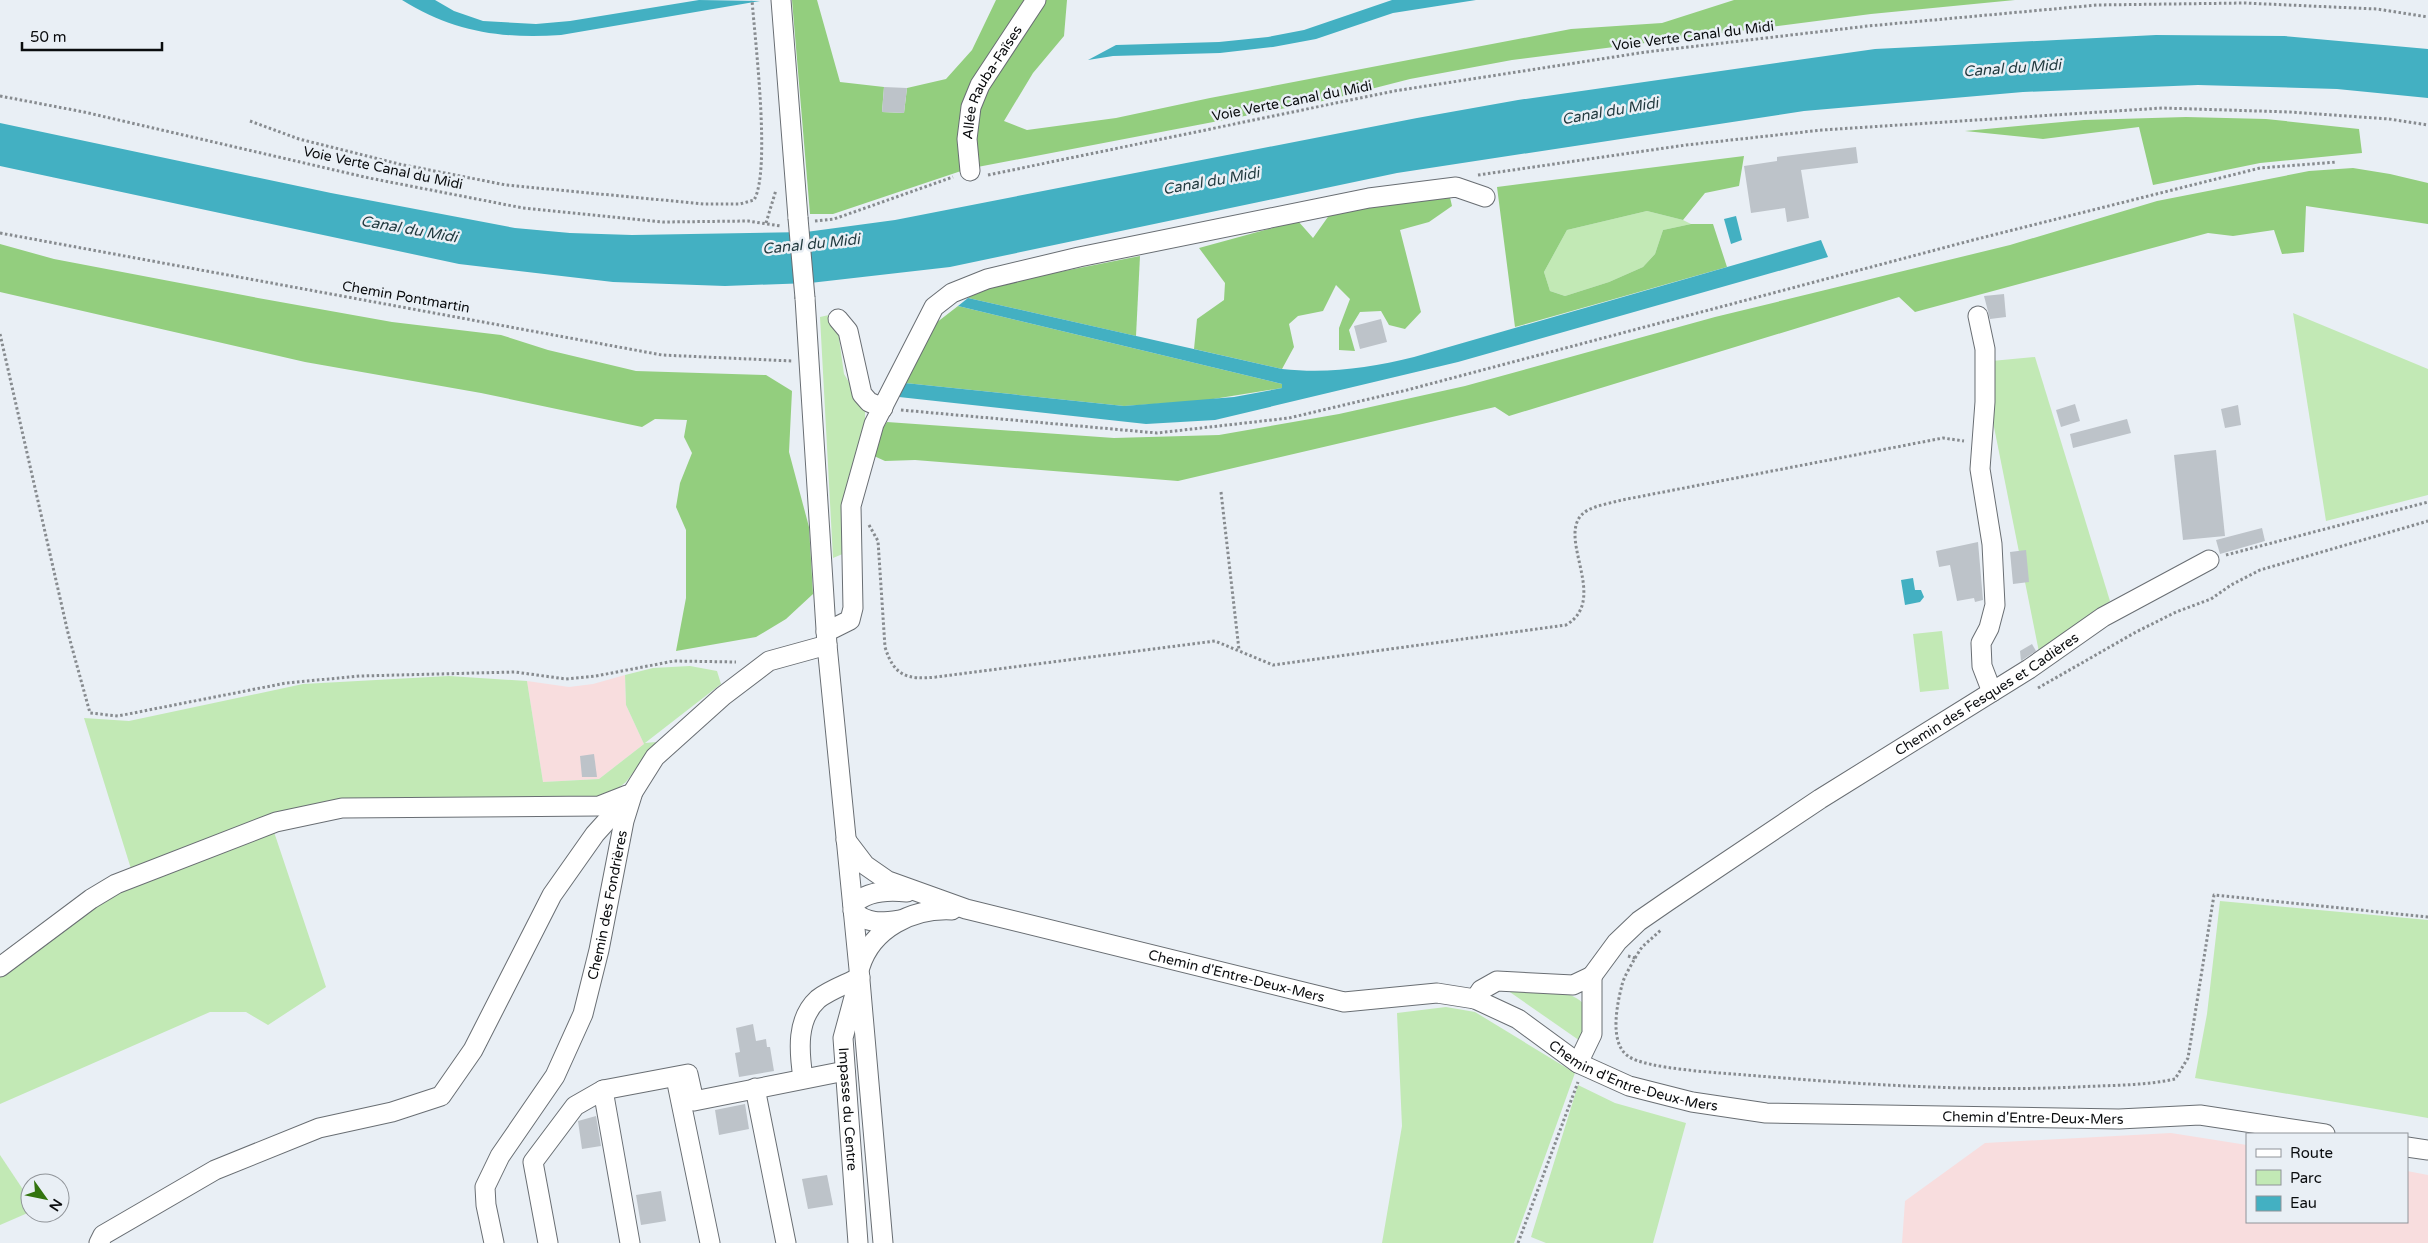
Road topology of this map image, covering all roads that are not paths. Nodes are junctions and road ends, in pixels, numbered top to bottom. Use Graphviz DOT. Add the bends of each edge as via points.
graph roads {
  1 [pos="781,0"];
  2 [pos="1036,0"];
  3 [pos="970,171"];
  4 [pos="1484,197"];
  5 [pos="1978,316"];
  6 [pos="838,320"];
  7 [pos="883,408"];
  8 [pos="2209,560"];
  9 [pos="827,638"];
  10 [pos="1992,692"];
  11 [pos="633,792"];
  12 [pos="846,840"];
  13 [pos="921,894"];
  14 [pos="853,908"];
  15 [pos="966,909"];
  16 [pos="903,919"];
  17 [pos="0,967"];
  18 [pos="859,973"];
  19 [pos="1592,976"];
  20 [pos="1475,999"];
  21 [pos="1581,1064"];
  22 [pos="844,1071"];
  23 [pos="675,1077"];
  24 [pos="804,1078"];
  25 [pos="755,1088"];
  26 [pos="603,1090"];
  27 [pos="2318,1133"];
  28 [pos="2408,1147"];
  29 [pos="2428,1150"];
  30 [pos="100,1240"];
  31 [pos="494,1243"];
  32 [pos="548,1243"];
  33 [pos="630,1243"];
  34 [pos="710,1243"];
  35 [pos="786,1243"];
  36 [pos="858,1243"];
  37 [pos="883,1243"];
  1 -- 9 [label="street, bridge" via="800,221"];
  2 -- 3 [label="street, Allée Rauba-Faïses" via="980,85 971,107 967,139"];
  4 -- 7 [label="street, Chemin des Fondrières" via="1456,187 1369,198 987,279 952,293 934,307"];
  5 -- 10 [label="street" via="1985,349 1980,469 1992,544 1995,605 1981,644 1982,666"];
  6 -- 7 [label="street" via="848,331 862,394 869,402"];
  7 -- 9 [label="street, Chemin des Fondrières" via="874,424 850,506 853,608 850,620"];
  8 -- 10 [label="street, Chemin des Fesques et Cadières" via="2104,617"];
  9 -- 11 [label="street, Chemin des Fondrières" via="769,661 723,696 655,757"];
  9 -- 12 [label="street"];
  10 -- 19 [label="street, Chemin des Fesques et Cadières" via="1820,799 1639,921"];
  11 -- 17 [label="street" via="599,806 342,808 276,822 116,884"];
  11 -- 30 [label="street" via="595,834 552,895 473,1050 442,1096 392,1112 319,1128 216,1170"];
  11 -- 31 [label="street, Chemin des Fondrières" via="583,1014 556,1076 500,1156 485,1187"];
  12 -- 13 [label="street, Chemin d'Entre-Deux-Mers" via="865,865 888,881"];
  12 -- 14 [label="street"];
  13 -- 14 [label="street, Chemin d'Entre-Deux-Mers" via="892,890 867,895"];
  13 -- 15 [label="street, Chemin d'Entre-Deux-Mers"];
  14 -- 16 [label="street, Chemin d'Entre-Deux-Mers" via="860,918 880,923"];
  14 -- 18 [label="street"];
  15 -- 16 [label="street, Chemin d'Entre-Deux-Mers" via="934,909"];
  15 -- 20 [label="street, Chemin d'Entre-Deux-Mers" via="1344,1002 1437,993"];
  16 -- 18 [label="street, Chemin d'Entre-Deux-Mers" via="879,935 864,952"];
  18 -- 22 [label="street, Impasse du Centre" via="843,1038"];
  18 -- 24 [label="street" via="818,1000 801,1025 800,1056"];
  18 -- 37 [label="street"];
  19 -- 20 [label="street" via="1573,985 1497,981 1481,990"];
  19 -- 21 [label="street" via="1592,1034"];
  20 -- 21 [label="street, Chemin d'Entre-Deux-Mers" via="1518,1019"];
  21 -- 27 [label="street, Chemin d'Entre-Deux-Mers" via="1629,1086 1692,1102 1766,1113 2119,1119 2200,1115"];
  22 -- 24 [label="street"];
  22 -- 36 [label="street, Impasse du Centre"];
  23 -- 25 [label="street" via="688,1074 694,1101"];
  23 -- 26 [label="street"];
  23 -- 34 [label="street"];
  24 -- 25 [label="street"];
  25 -- 35 [label="street"];
  26 -- 32 [label="street" via="574,1106 533,1162"];
  26 -- 33 [label="street"];
  28 -- 29 [label="street"];
}
